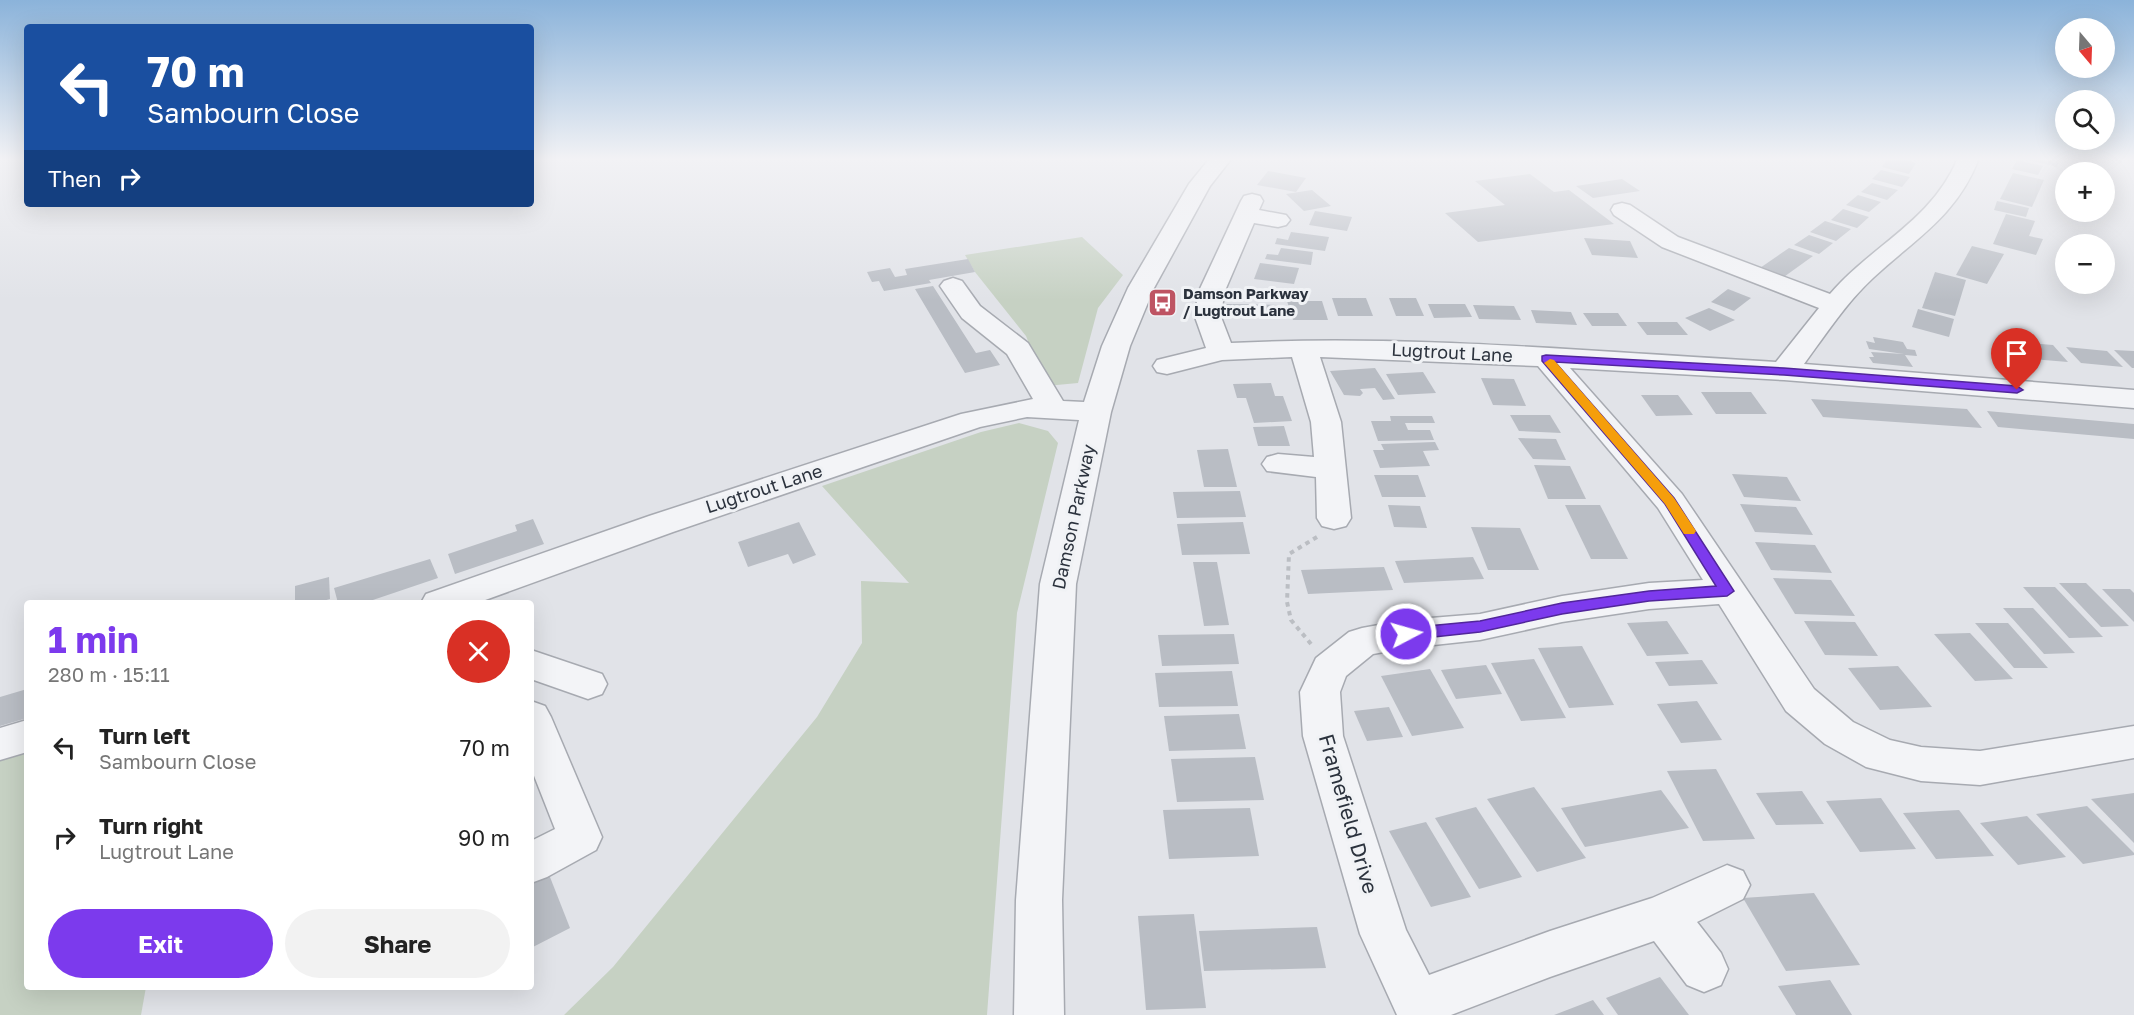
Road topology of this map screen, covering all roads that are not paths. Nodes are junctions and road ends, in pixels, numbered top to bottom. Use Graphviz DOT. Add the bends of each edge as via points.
graph roads {
  1 [pos="1188,205"];
  2 [pos="1943,205"];
  3 [pos="1622,210"];
  4 [pos="1278,220"];
  5 [pos="953,286"];
  6 [pos="1836,304"];
  7 [pos="1303,348"];
  8 [pos="1221,352"];
  9 [pos="1546,358"];
  10 [pos="1167,366"];
  11 [pos="1784,372"];
  12 [pos="2134,399"];
  13 [pos="1053,409"];
  14 [pos="1096,412"];
  15 [pos="1278,464"];
  16 [pos="1331,468"];
  17 [pos="1334,518"];
  18 [pos="1727,591"];
  19 [pos="458,600"];
  20 [pos="534,665"];
  21 [pos="588,684"];
  22 [pos="534,724"];
  23 [pos="24,737"];
  24 [pos="2134,742"];
  25 [pos="0,744"];
  26 [pos="534,861"];
  27 [pos="1726,885"];
  28 [pos="1663,916"];
  29 [pos="1704,969"];
  30 [pos="1407,1010"];
  31 [pos="1039,1015"];
  1 -- 14 [label="street, Damson Parkway" via="1141,288 1116,346"];
  2 -- 6 [label="street" via="1850,287"];
  3 -- 6 [label="street" via="1670,242"];
  4 -- 8 [label="street" via="1248,208 1211,293 1208,318"];
  5 -- 13 [label="street" via="971,312 1018,349"];
  6 -- 11 [label="street"];
  7 -- 8 [label="street, Lugtrout Lane"];
  7 -- 9 [label="street, Lugtrout Lane"];
  7 -- 16 [label="street" via="1326,422"];
  8 -- 10 [label="street, Lugtrout Lane"];
  9 -- 11 [label="street, Lugtrout Lane"];
  9 -- 18 [label="street" via="1670,501"];
  11 -- 12 [label="street, Lugtrout Lane"];
  13 -- 14 [label="street, Lugtrout Lane"];
  13 -- 19 [label="street, Lugtrout Lane" via="1027,408 972,420 661,524"];
  14 -- 31 [label="street, Damson Parkway" via="1058,584 1039,900"];
  15 -- 16 [label="street"];
  16 -- 17 [label="street"];
  18 -- 24 [label="street" via="1800,700 1839,733 1881,755 1921,764 1980,768"];
  18 -- 30 [label="street, Framefield Drive" via="1649,596 1480,627 1362,642 1330,668 1320,692 1323,736"];
  20 -- 21 [label="street"];
  22 -- 26 [label="street" via="580,837"];
  23 -- 25 [label="street"];
  27 -- 28 [label="street, Framefield Drive"];
  28 -- 29 [label="street"];
  28 -- 30 [label="street, Framefield Drive" via="1550,954"];
}
